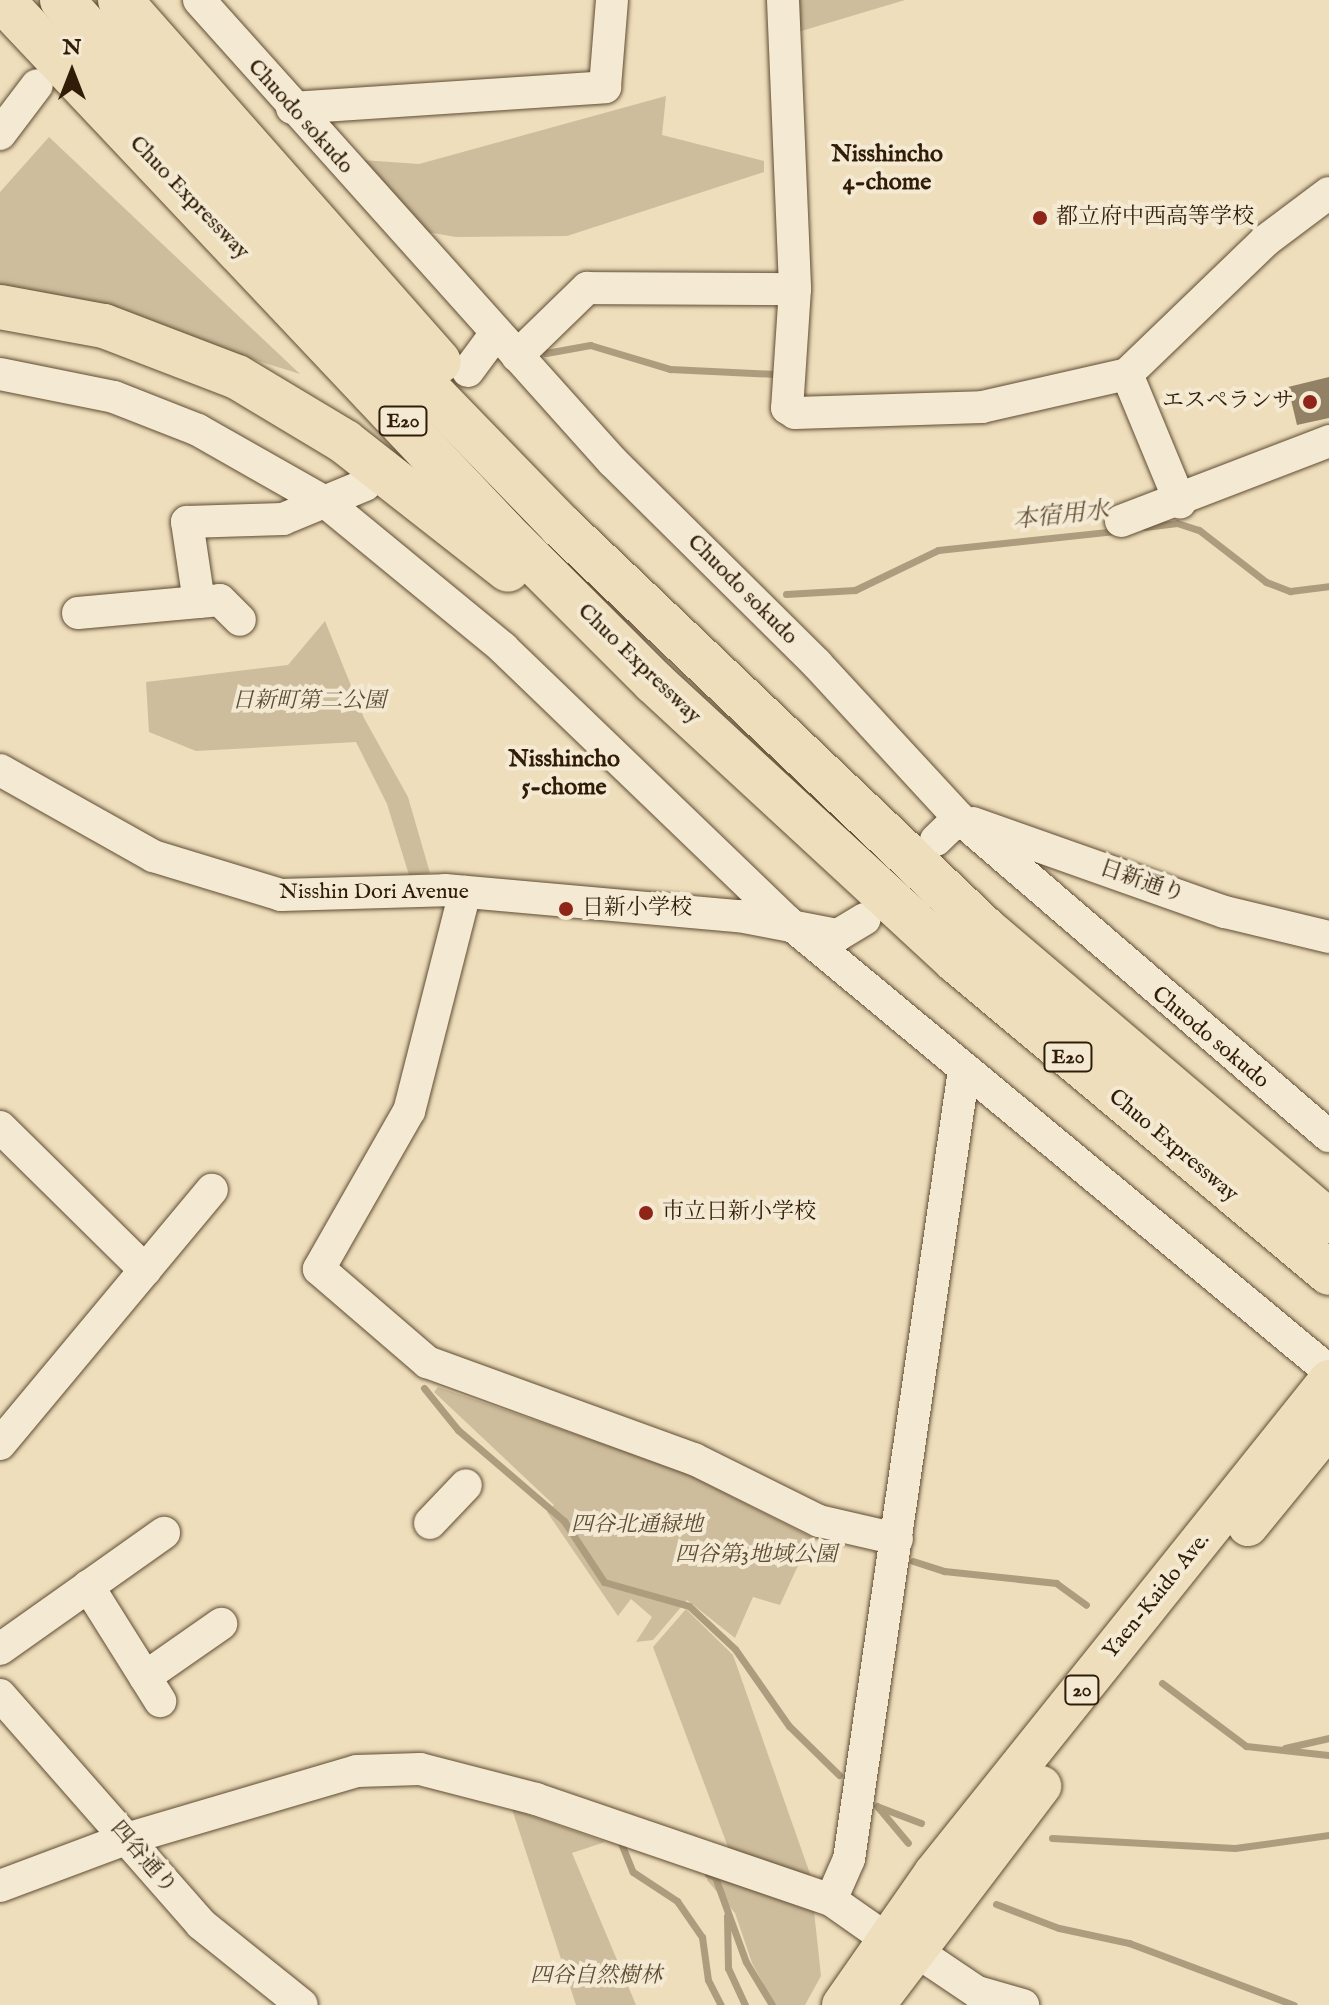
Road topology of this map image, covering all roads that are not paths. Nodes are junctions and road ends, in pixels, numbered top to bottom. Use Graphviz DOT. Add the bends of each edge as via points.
graph roads {
  1 [pos="2,0"];
  2 [pos="62,0"];
  3 [pos="120,0"];
  4 [pos="199,0"];
  5 [pos="612,0"];
  6 [pos="777,0"];
  7 [pos="783,0"];
  8 [pos="37,85"];
  9 [pos="292,108"];
  10 [pos="0,134"];
  11 [pos="1328,195"];
  12 [pos="795,289"];
  13 [pos="0,307"];
  14 [pos="506,345"];
  15 [pos="464,367"];
  16 [pos="0,374"];
  17 [pos="1127,374"];
  18 [pos="1329,441"];
  19 [pos="357,479"];
  20 [pos="1180,502"];
  21 [pos="328,504"];
  22 [pos="1121,521"];
  23 [pos="199,602"];
  24 [pos="78,613"];
  25 [pos="240,620"];
  26 [pos="0,770"];
  27 [pos="856,808"];
  28 [pos="959,818"];
  29 [pos="814,831"];
  30 [pos="936,840"];
  31 [pos="465,892"];
  32 [pos="865,919"];
  33 [pos="788,922"];
  34 [pos="1329,937"];
  35 [pos="964,1070"];
  36 [pos="0,1127"];
  37 [pos="1329,1136"];
  38 [pos="212,1190"];
  39 [pos="1329,1222"];
  40 [pos="145,1270"];
  41 [pos="1329,1273"];
  42 [pos="1329,1371"];
  43 [pos="1329,1380"];
  44 [pos="1329,1427"];
  45 [pos="0,1444"];
  46 [pos="466,1485"];
  47 [pos="430,1523"];
  48 [pos="164,1533"];
  49 [pos="897,1539"];
  50 [pos="88,1586"];
  51 [pos="221,1624"];
  52 [pos="0,1649"];
  53 [pos="0,1695"];
  54 [pos="126,1839"];
  55 [pos="0,1886"];
  56 [pos="831,1900"];
  57 [pos="899,1944"];
  58 [pos="302,2005"];
  59 [pos="842,2005"];
  60 [pos="875,2005"];
  61 [pos="1023,2005"];
  1 -- 29 [label="highway, Chuo Expressway / E20" via="504,532"];
  2 -- 27 [label="highway, Chuo Expressway / E20" via="443,408"];
  3 -- 27 [label="highway" via="454,379"];
  4 -- 9 [label="street, Chuodo sokudo"];
  5 -- 9 [label="street" via="605,87"];
  6 -- 7 [label="street"];
  7 -- 12 [label="street"];
  8 -- 10 [label="street"];
  9 -- 14 [label="street, Chuodo sokudo"];
  11 -- 17 [label="street" via="1265,241"];
  12 -- 14 [label="street" via="587,288"];
  12 -- 17 [label="street" via="787,408 795,413 982,407"];
  13 -- 29 [label="highway" via="104,326 164,346 301,413 408,487"];
  14 -- 15 [label="street"];
  14 -- 28 [label="street, Chuodo sokudo"];
  16 -- 21 [label="street" via="114,397 184,425"];
  17 -- 20 [label="street"];
  18 -- 20 [label="street"];
  19 -- 21 [label="street"];
  20 -- 22 [label="street"];
  21 -- 23 [label="street" via="283,519 187,522"];
  21 -- 33 [label="street" via="503,648"];
  23 -- 24 [label="street"];
  23 -- 25 [label="street" via="220,600"];
  26 -- 31 [label="street, Nisshin Dori Avenue" via="153,856 233,885 335,898"];
  27 -- 39 [label="highway, Chuo Expressway / E20" via="984,928"];
  28 -- 30 [label="street"];
  28 -- 34 [label="street, 日新通り" via="1225,912"];
  28 -- 37 [label="street, Chuodo sokudo"];
  29 -- 41 [label="highway, Chuo Expressway / E20" via="967,970"];
  31 -- 33 [label="street, Nisshin Dori Avenue"];
  31 -- 49 [label="street" via="409,1111 319,1269 427,1362 694,1459 819,1521"];
  32 -- 33 [label="street, Nisshin Dori Avenue" via="838,935"];
  33 -- 35 [label="street"];
  35 -- 42 [label="street"];
  35 -- 49 [label="street"];
  36 -- 40 [label="street"];
  38 -- 40 [label="street"];
  40 -- 45 [label="street"];
  43 -- 57 [label="main road, Yaen-Kaido Ave. / 20"];
  44 -- 57 [label="main road, Yaen-Kaido Ave. / 20"];
  46 -- 47 [label="street"];
  48 -- 50 [label="street"];
  49 -- 56 [label="street" via="849,1859"];
  50 -- 51 [label="street" via="153,1689"];
  50 -- 52 [label="street"];
  53 -- 54 [label="street, 四谷通り"];
  54 -- 55 [label="street"];
  54 -- 56 [label="street" via="357,1771 420,1769 536,1799"];
  54 -- 58 [label="street, 四谷通り" via="201,1924"];
  56 -- 57 [label="street"];
  57 -- 59 [label="main road, Yaen-Kaido Ave. / 20"];
  57 -- 60 [label="main road, Yaen-Kaido Ave. / 20"];
  57 -- 61 [label="street" via="977,1992"];
}
